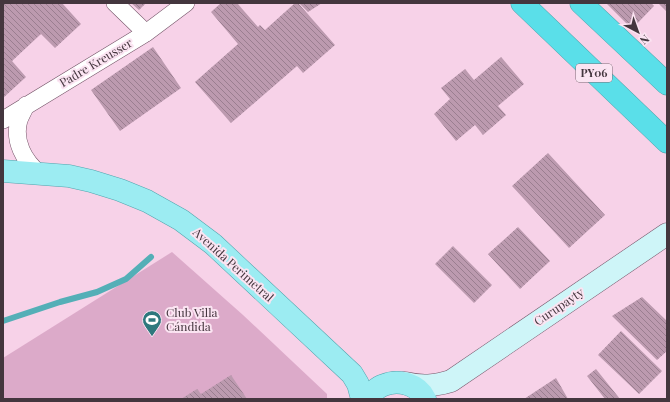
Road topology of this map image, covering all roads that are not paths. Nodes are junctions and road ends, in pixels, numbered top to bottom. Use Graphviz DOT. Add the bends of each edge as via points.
graph roads {
  1 [pos="115,3"];
  2 [pos="186,3"];
  3 [pos="522,3"];
  4 [pos="581,3"];
  5 [pos="146,33"];
  6 [pos="667,84"];
  7 [pos="26,106"];
  8 [pos="3,120"];
  9 [pos="667,142"];
  10 [pos="3,171"];
  11 [pos="40,174"];
  12 [pos="667,234"];
  13 [pos="352,374"];
  14 [pos="451,381"];
  15 [pos="399,383"];
  16 [pos="362,399"];
  17 [pos="367,399"];
  18 [pos="425,399"];
  19 [pos="439,399"];
  1 -- 5 [label="street"];
  2 -- 5 [label="street, Padre Kreusser"];
  3 -- 9 [label="highway, PY06"];
  4 -- 6 [label="highway"];
  5 -- 7 [label="street, Padre Kreusser"];
  7 -- 8 [label="street, Padre Kreusser"];
  7 -- 11 [label="street" via="19,119 18,138 25,158"];
  10 -- 11 [label="main road, Avenida Perimetral"];
  11 -- 13 [label="main road, Avenida Perimetral" via="69,176 120,190 147,201 181,220 213,244"];
  12 -- 14 [label="street, Curupayty"];
  13 -- 15 [label="main road, Avenida Perimetral" via="361,378"];
  13 -- 16 [label="main road, Avenida Perimetral"];
  14 -- 15 [label="street, Curupayty" via="427,386"];
  14 -- 19 [label="street, Curupayty"];
  15 -- 17 [label="main road" via="382,385"];
  15 -- 18 [label="main road, Avenida Perimetral" via="416,388"];
}
